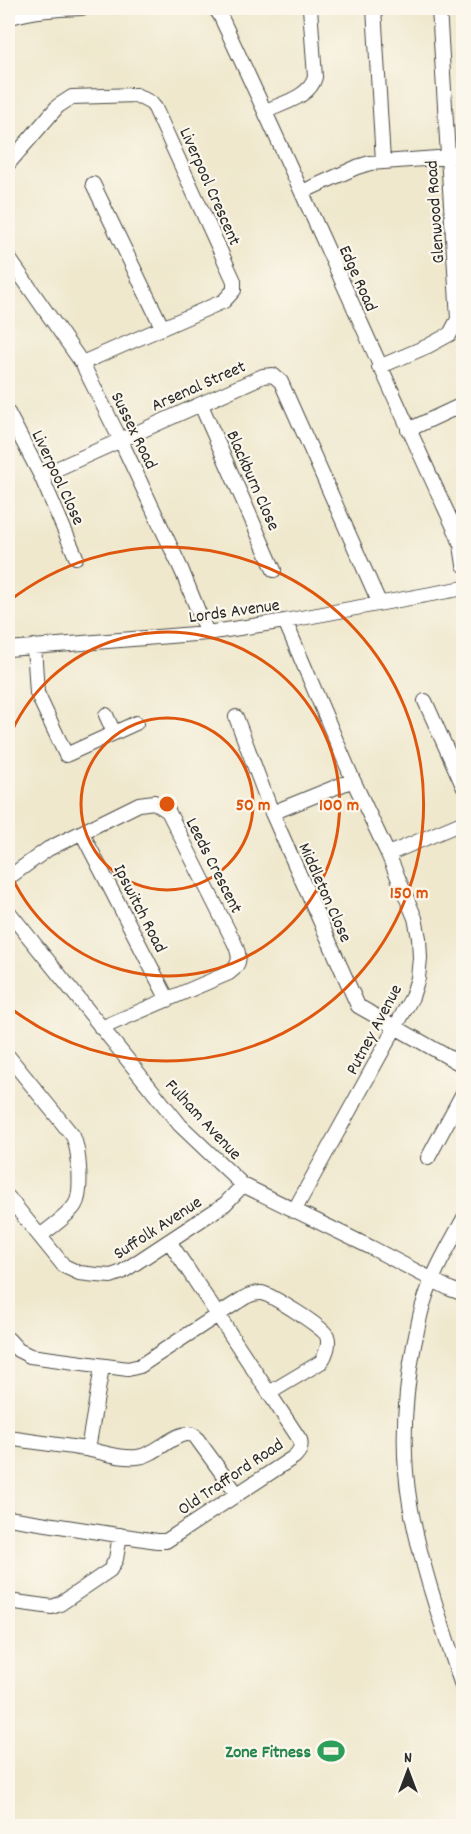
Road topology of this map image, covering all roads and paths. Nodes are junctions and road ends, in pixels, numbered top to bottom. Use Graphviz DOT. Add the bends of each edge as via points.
graph roads {
  1 [pos="82,8"];
  2 [pos="215,8"];
  3 [pos="310,8"];
  4 [pos="374,8"];
  5 [pos="439,8"];
  6 [pos="8,18"];
  7 [pos="266,111"];
  8 [pos="464,156"];
  9 [pos="449,157"];
  10 [pos="383,161"];
  11 [pos="8,164"];
  12 [pos="93,184"];
  13 [pos="302,192"];
  14 [pos="8,257"];
  15 [pos="162,327"];
  16 [pos="82,363"];
  17 [pos="379,367"];
  18 [pos="464,404"];
  19 [pos="201,405"];
  20 [pos="8,413"];
  21 [pos="408,430"];
  22 [pos="120,439"];
  23 [pos="41,476"];
  24 [pos="76,557"];
  25 [pos="464,565"];
  26 [pos="274,570"];
  27 [pos="464,588"];
  28 [pos="379,602"];
  29 [pos="285,621"];
  30 [pos="207,633"];
  31 [pos="34,646"];
  32 [pos="8,649"];
  33 [pos="425,701"];
  34 [pos="105,715"];
  35 [pos="236,717"];
  36 [pos="136,723"];
  37 [pos="114,734"];
  38 [pos="353,780"];
  39 [pos="464,788"];
  40 [pos="272,813"];
  41 [pos="464,822"];
  42 [pos="82,833"];
  43 [pos="388,854"];
  44 [pos="8,878"];
  45 [pos="8,911"];
  46 [pos="168,1000"];
  47 [pos="396,1027"];
  48 [pos="101,1028"];
  49 [pos="8,1056"];
  50 [pos="464,1066"];
  51 [pos="464,1091"];
  52 [pos="428,1158"];
  53 [pos="243,1185"];
  54 [pos="8,1197"];
  55 [pos="294,1211"];
  56 [pos="464,1218"];
  57 [pos="40,1236"];
  58 [pos="169,1240"];
  59 [pos="432,1280"];
  60 [pos="464,1294"];
  61 [pos="218,1315"];
  62 [pos="8,1339"];
  63 [pos="102,1366"];
  64 [pos="269,1393"];
  65 [pos="8,1438"];
  66 [pos="88,1449"];
  67 [pos="237,1494"];
  68 [pos="8,1518"];
  69 [pos="120,1535"];
  70 [pos="8,1601"];
  71 [pos="464,1692"];
  1 -- 6 [label="street" via="42,10"];
  2 -- 7 [label="street, Edge Road"];
  3 -- 7 [label="street" via="313,84 304,93"];
  4 -- 10 [label="street"];
  5 -- 9 [label="street, Glenwood Road"];
  7 -- 13 [label="street, Edge Road"];
  8 -- 9 [label="street"];
  9 -- 10 [label="street"];
  9 -- 17 [label="street, Glenwood Road" via="457,323 450,334"];
  10 -- 13 [label="street" via="363,164"];
  11 -- 15 [label="street, Liverpool Crescent" via="58,106 72,97 128,94 151,103 235,286 224,301"];
  12 -- 15 [label="street"];
  13 -- 17 [label="street, Edge Road"];
  14 -- 16 [label="street, Sussex Road"];
  15 -- 16 [label="street, Liverpool Crescent"];
  16 -- 22 [label="street, Sussex Road"];
  17 -- 21 [label="street, Edge Road"];
  18 -- 21 [label="street"];
  19 -- 22 [label="street, Arsenal Street"];
  19 -- 26 [label="street, Blackburn Close"];
  19 -- 28 [label="street, Arsenal Street" via="264,376 279,379"];
  20 -- 23 [label="street, Liverpool Close"];
  21 -- 25 [label="street, Edge Road" via="461,545"];
  22 -- 23 [label="street, Arsenal Street"];
  22 -- 30 [label="street, Sussex Road"];
  23 -- 24 [label="street, Liverpool Close"];
  27 -- 28 [label="street, Lords Avenue"];
  28 -- 29 [label="street, Lords Avenue"];
  29 -- 30 [label="street, Lords Avenue"];
  29 -- 38 [label="street, Putney Avenue"];
  30 -- 31 [label="street, Lords Avenue"];
  31 -- 32 [label="street, Lords Avenue"];
  31 -- 37 [label="street" via="37,693 66,755"];
  33 -- 39 [label="street"];
  34 -- 37 [label="street"];
  35 -- 40 [label="street, Middleton Close"];
  36 -- 37 [label="street"];
  38 -- 40 [label="street"];
  38 -- 43 [label="street, Putney Avenue"];
  40 -- 47 [label="street, Middleton Close" via="358,1006"];
  41 -- 43 [label="street"];
  42 -- 44 [label="street, Leeds Crescent" via="48,849"];
  42 -- 46 [label="street, Ipswitch Road"];
  42 -- 46 [label="street, Leeds Crescent" via="139,804 158,803 168,811 240,957 229,973"];
  43 -- 47 [label="street, Putney Avenue" via="415,918 420,958 416,989"];
  45 -- 48 [label="street, Fulham Avenue"];
  46 -- 48 [label="street, Leeds Crescent"];
  47 -- 50 [label="street, Middleton Close"];
  47 -- 55 [label="street, Putney Avenue"];
  48 -- 53 [label="street, Fulham Avenue" via="180,1125"];
  49 -- 57 [label="street" via="73,1136 78,1152 77,1202"];
  51 -- 52 [label="street"];
  53 -- 55 [label="street, Fulham Avenue"];
  53 -- 58 [label="street, Suffolk Avenue" via="225,1204"];
  54 -- 57 [label="street, Suffolk Avenue"];
  55 -- 59 [label="street, Fulham Avenue"];
  56 -- 59 [label="street"];
  57 -- 58 [label="street, Suffolk Avenue" via="64,1266 79,1273 108,1276 122,1272"];
  58 -- 61 [label="street, Old Trafford Road"];
  59 -- 60 [label="street, Fulham Avenue"];
  59 -- 71 [label="street" via="422,1306 406,1394 406,1470 422,1553"];
  61 -- 63 [label="street" via="140,1366"];
  61 -- 64 [label="street, Old Trafford Road"];
  61 -- 64 [label="street" via="250,1295 262,1293 325,1331 328,1341 321,1362"];
  62 -- 63 [label="street" via="30,1356"];
  63 -- 66 [label="street"];
  64 -- 67 [label="street, Old Trafford Road" via="300,1440 301,1448 294,1457"];
  65 -- 66 [label="street"];
  66 -- 67 [label="street" via="139,1457 154,1453 180,1435 191,1434"];
  67 -- 69 [label="street, Old Trafford Road" via="166,1541"];
  68 -- 69 [label="street, Old Trafford Road"];
  69 -- 70 [label="street" via="110,1570 60,1604 44,1607"];
}
